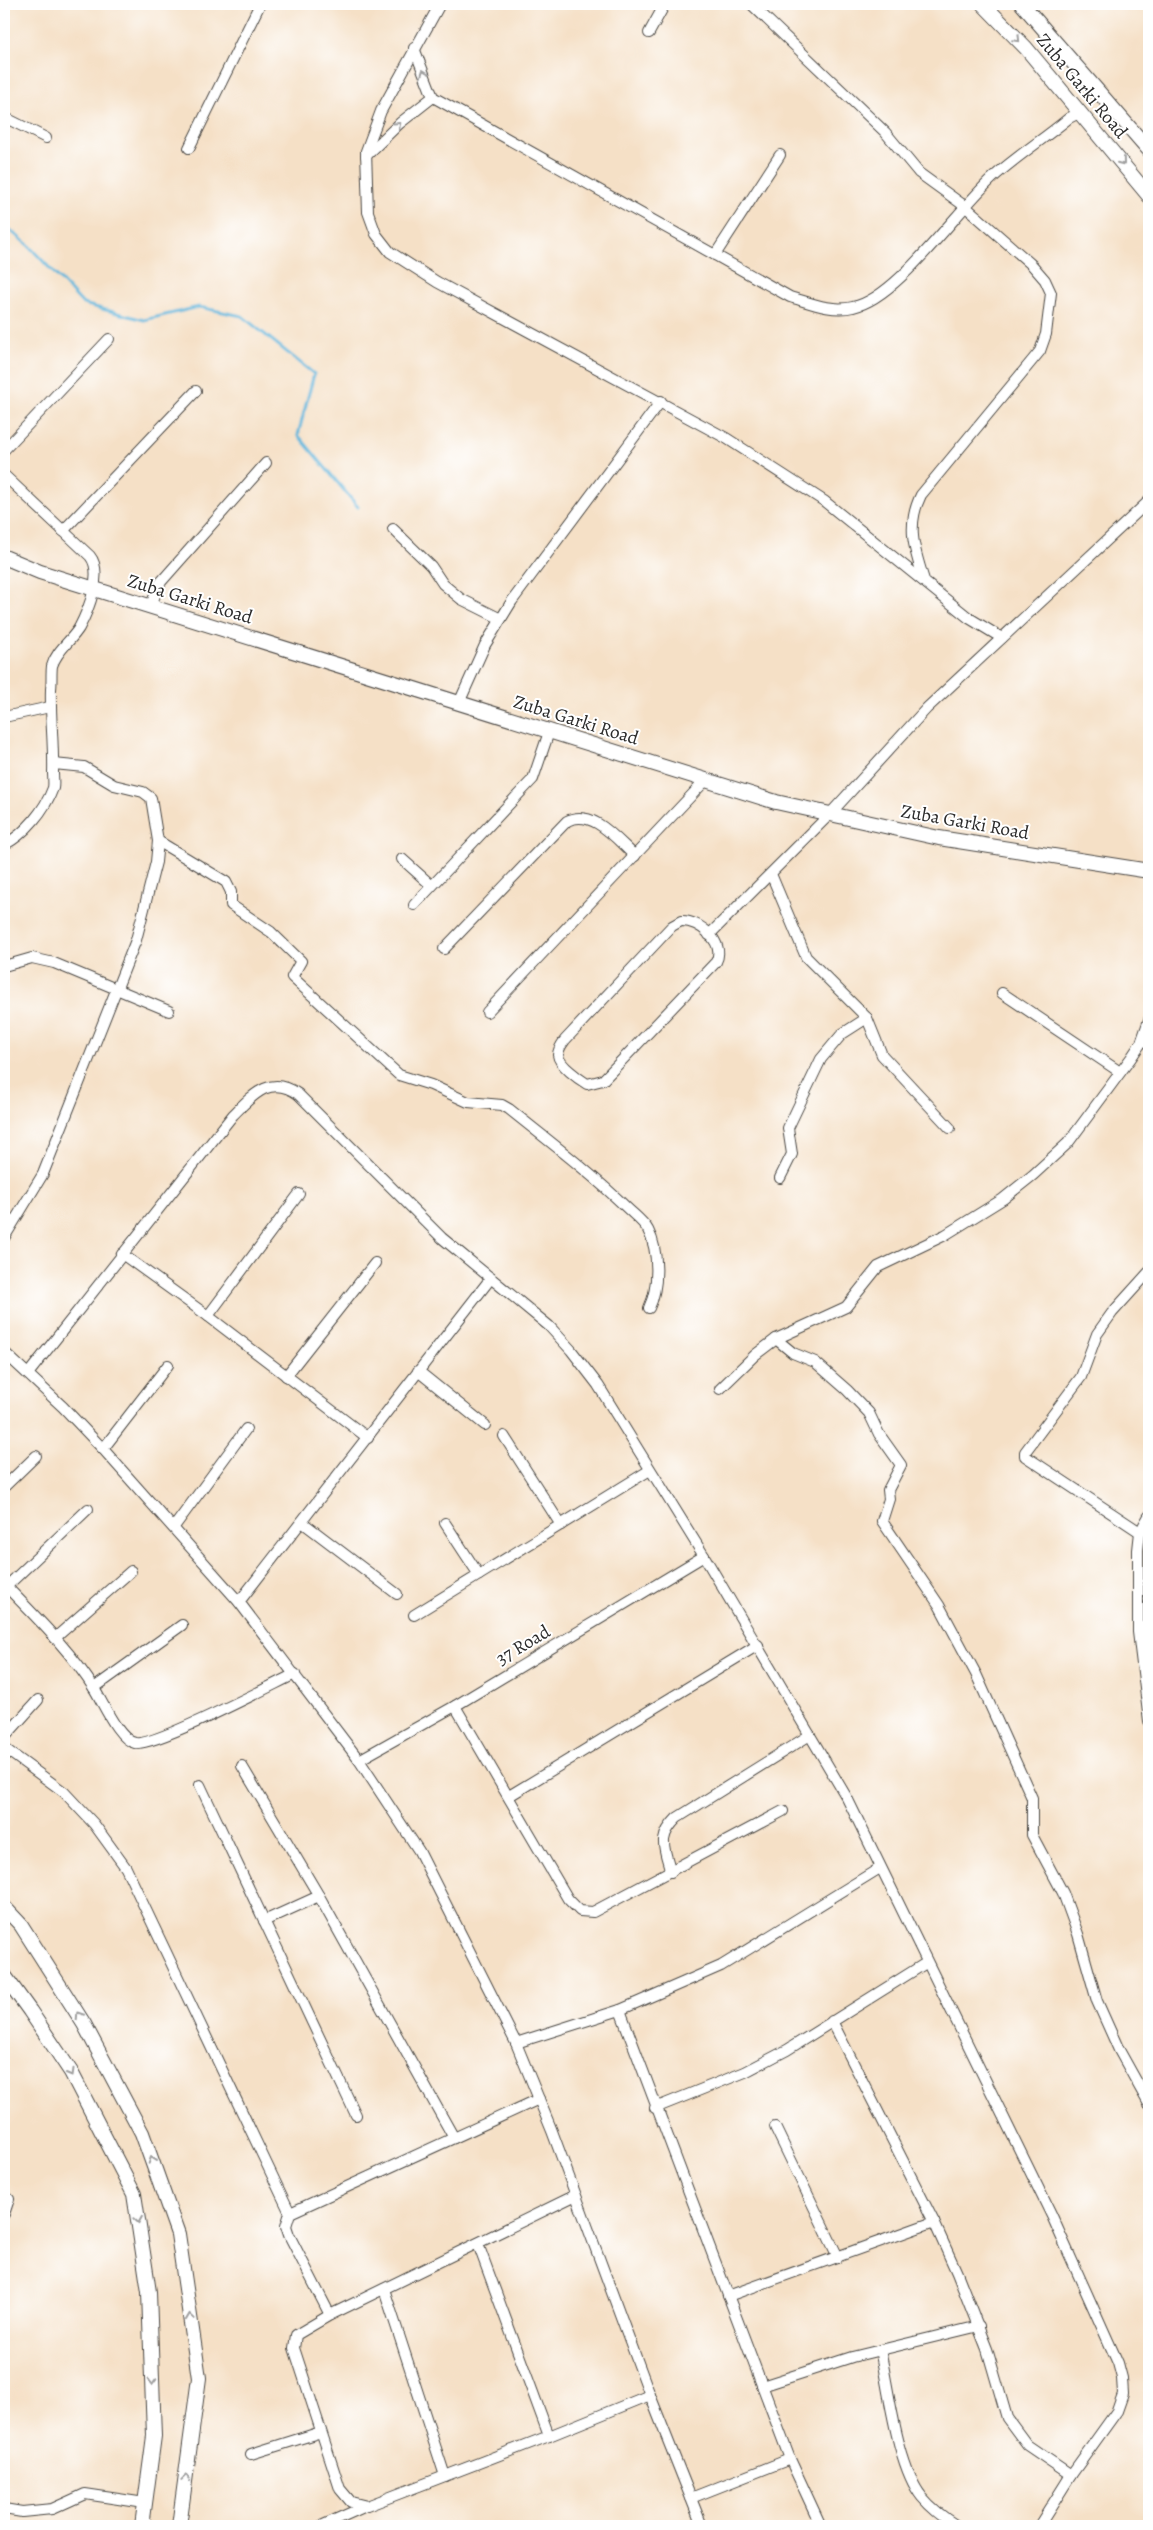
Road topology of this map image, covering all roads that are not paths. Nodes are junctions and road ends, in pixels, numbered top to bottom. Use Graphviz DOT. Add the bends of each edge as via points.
graph roads {
  1 [pos="260,4"];
  2 [pos="440,4"];
  3 [pos="665,4"];
  4 [pos="751,4"];
  5 [pos="982,4"];
  6 [pos="1022,4"];
  7 [pos="649,33"];
  8 [pos="414,48"];
  9 [pos="433,97"];
  10 [pos="1081,112"];
  11 [pos="4,117"];
  12 [pos="46,138"];
  13 [pos="189,148"];
  14 [pos="1149,150"];
  15 [pos="780,155"];
  16 [pos="366,156"];
  17 [pos="1149,196"];
  18 [pos="966,206"];
  19 [pos="715,255"];
  20 [pos="108,339"];
  21 [pos="196,392"];
  22 [pos="661,401"];
  23 [pos="4,450"];
  24 [pos="266,464"];
  25 [pos="4,475"];
  26 [pos="1149,501"];
  27 [pos="393,529"];
  28 [pos="63,531"];
  29 [pos="4,557"];
  30 [pos="924,581"];
  31 [pos="93,589"];
  32 [pos="151,606"];
  33 [pos="501,619"];
  34 [pos="1002,638"];
  35 [pos="459,703"];
  36 [pos="50,707"];
  37 [pos="4,717"];
  38 [pos="549,732"];
  39 [pos="54,764"];
  40 [pos="706,780"];
  41 [pos="829,815"];
  42 [pos="158,841"];
  43 [pos="4,845"];
  44 [pos="635,856"];
  45 [pos="402,859"];
  46 [pos="1149,871"];
  47 [pos="771,874"];
  48 [pos="430,885"];
  49 [pos="414,905"];
  50 [pos="709,935"];
  51 [pos="444,949"];
  52 [pos="4,966"];
  53 [pos="116,990"];
  54 [pos="1002,993"];
  55 [pos="169,1011"];
  56 [pos="487,1012"];
  57 [pos="867,1018"];
  58 [pos="1149,1020"];
  59 [pos="1120,1072"];
  60 [pos="950,1128"];
  61 [pos="780,1178"];
  62 [pos="299,1194"];
  63 [pos="4,1238"];
  64 [pos="122,1254"];
  65 [pos="375,1263"];
  66 [pos="1149,1272"];
  67 [pos="491,1278"];
  68 [pos="649,1308"];
  69 [pos="208,1316"];
  70 [pos="776,1339"];
  71 [pos="4,1352"];
  72 [pos="168,1365"];
  73 [pos="418,1371"];
  74 [pos="28,1374"];
  75 [pos="286,1376"];
  76 [pos="720,1389"];
  77 [pos="485,1425"];
  78 [pos="246,1429"];
  79 [pos="504,1436"];
  80 [pos="368,1438"];
  81 [pos="103,1449"];
  82 [pos="36,1456"];
  83 [pos="650,1470"];
  84 [pos="4,1487"];
  85 [pos="88,1509"];
  86 [pos="1149,1516"];
  87 [pos="302,1522"];
  88 [pos="445,1523"];
  89 [pos="561,1525"];
  90 [pos="174,1527"];
  91 [pos="1140,1532"];
  92 [pos="704,1556"];
  93 [pos="131,1571"];
  94 [pos="479,1575"];
  95 [pos="5,1586"];
  96 [pos="397,1594"];
  97 [pos="240,1602"];
  98 [pos="414,1615"];
  99 [pos="182,1625"];
  100 [pos="55,1638"];
  101 [pos="758,1645"];
  102 [pos="295,1674"];
  103 [pos="94,1688"];
  104 [pos="38,1700"];
  105 [pos="455,1706"];
  106 [pos="1149,1721"];
  107 [pos="810,1735"];
  108 [pos="4,1738"];
  109 [pos="4,1748"];
  110 [pos="359,1760"];
  111 [pos="242,1766"];
  112 [pos="200,1785"];
  113 [pos="509,1796"];
  114 [pos="783,1811"];
  115 [pos="880,1868"];
  116 [pos="671,1872"];
  117 [pos="319,1896"];
  118 [pos="4,1907"];
  119 [pos="264,1921"];
  120 [pos="926,1962"];
  121 [pos="4,1975"];
  122 [pos="620,2010"];
  123 [pos="832,2021"];
  124 [pos="516,2043"];
  125 [pos="539,2099"];
  126 [pos="1149,2104"];
  127 [pos="655,2108"];
  128 [pos="356,2114"];
  129 [pos="775,2127"];
  130 [pos="454,2138"];
  131 [pos="574,2196"];
  132 [pos="9,2198"];
  133 [pos="290,2213"];
  134 [pos="4,2214"];
  135 [pos="934,2222"];
  136 [pos="478,2244"];
  137 [pos="838,2257"];
  138 [pos="384,2290"];
  139 [pos="728,2296"];
  140 [pos="330,2315"];
  141 [pos="978,2326"];
  142 [pos="880,2350"];
  143 [pos="762,2386"];
  144 [pos="650,2395"];
  145 [pos="321,2432"];
  146 [pos="550,2436"];
  147 [pos="252,2454"];
  148 [pos="790,2459"];
  149 [pos="1071,2475"];
  150 [pos="445,2476"];
  151 [pos="691,2498"];
  152 [pos="145,2503"];
  153 [pos="367,2506"];
  154 [pos="4,2509"];
  155 [pos="142,2526"];
  156 [pos="180,2526"];
  157 [pos="322,2526"];
  158 [pos="702,2526"];
  159 [pos="821,2526"];
  160 [pos="957,2526"];
  161 [pos="1039,2526"];
  1 -- 13 [label="street"];
  2 -- 8 [label="street"];
  3 -- 7 [label="street"];
  4 -- 18 [label="street" via="885,132 919,173"];
  5 -- 10 [label="main road, Zuba Garki Road, one-way" via="1026,48"];
  6 -- 14 [label="main road, Zuba Garki Road"];
  9 -- 8 [label="street, one-way"];
  8 -- 16 [label="street" via="380,111"];
  16 -- 9 [label="street, one-way"];
  9 -- 19 [label="street"];
  10 -- 17 [label="main road, Zuba Garki Road, one-way"];
  10 -- 18 [label="street" via="996,175"];
  11 -- 12 [label="street"];
  15 -- 19 [label="street"];
  16 -- 22 [label="street" via="368,212 376,234 390,252 437,282"];
  18 -- 19 [label="street" via="877,298 854,307 829,308 790,297"];
  18 -- 30 [label="street" via="1045,280 1051,293 1049,311 1040,351 921,495 915,507 912,542"];
  20 -- 23 [label="street"];
  21 -- 28 [label="street"];
  22 -- 30 [label="street" via="824,501"];
  22 -- 33 [label="street"];
  24 -- 32 [label="street" via="160,583"];
  25 -- 28 [label="street"];
  26 -- 34 [label="street"];
  27 -- 33 [label="street" via="461,599"];
  28 -- 31 [label="street" via="95,562"];
  29 -- 31 [label="main road, Zuba Garki Road"];
  30 -- 34 [label="street" via="969,618"];
  31 -- 32 [label="main road, Zuba Garki Road"];
  31 -- 36 [label="street" via="78,629 52,666"];
  32 -- 35 [label="main road, Zuba Garki Road"];
  33 -- 35 [label="street" via="485,645"];
  34 -- 41 [label="street" via="927,708"];
  35 -- 38 [label="main road, Zuba Garki Road"];
  36 -- 37 [label="street"];
  36 -- 39 [label="street"];
  38 -- 40 [label="main road, Zuba Garki Road"];
  38 -- 48 [label="street" via="534,779"];
  39 -- 42 [label="street" via="84,767 114,786 127,786 152,798"];
  39 -- 43 [label="street" via="53,787 37,817"];
  40 -- 41 [label="main road, Zuba Garki Road"];
  40 -- 44 [label="street"];
  41 -- 46 [label="main road, Zuba Garki Road" via="939,838"];
  41 -- 47 [label="street"];
  42 -- 53 [label="street" via="156,862 136,940"];
  42 -- 68 [label="street" via="226,882 231,892 231,905 271,932 301,961 292,977 399,1076 431,1085 468,1102 509,1108 603,1185 648,1228 655,1271 654,1297"];
  44 -- 51 [label="street" via="588,818 576,817 567,821"];
  44 -- 56 [label="street"];
  45 -- 48 [label="street"];
  47 -- 50 [label="street"];
  47 -- 57 [label="street" via="806,957"];
  48 -- 49 [label="street"];
  50 -- 50 [label="street" via="719,948 716,962 603,1080 587,1084 561,1062 559,1049 565,1040 672,926 689,921"];
  52 -- 53 [label="street" via="32,958 54,963"];
  53 -- 55 [label="street"];
  53 -- 63 [label="street" via="43,1174"];
  54 -- 59 [label="street"];
  57 -- 60 [label="street" via="882,1055"];
  57 -- 61 [label="street" via="842,1034 821,1059 788,1128 792,1154"];
  58 -- 59 [label="street" via="1141,1043"];
  59 -- 70 [label="street" via="1068,1143 1003,1199 945,1235 878,1266 846,1308"];
  62 -- 69 [label="street"];
  64 -- 67 [label="street" via="233,1116 251,1097 265,1088 279,1085 298,1094 442,1238"];
  64 -- 69 [label="street"];
  64 -- 74 [label="street"];
  65 -- 75 [label="street"];
  66 -- 91 [label="street" via="1112,1313 1098,1334 1081,1377 1024,1452 1025,1456"];
  67 -- 73 [label="street"];
  67 -- 83 [label="street" via="549,1326 572,1350 598,1385"];
  69 -- 75 [label="street"];
  70 -- 76 [label="street"];
  70 -- 126 [label="street" via="793,1353 815,1362 847,1390 869,1413 901,1465 888,1490 889,1499 882,1521 939,1605 976,1674 1032,1798 1032,1835 1063,1893 1097,2001"];
  71 -- 74 [label="street"];
  72 -- 81 [label="street"];
  73 -- 77 [label="street"];
  73 -- 80 [label="street"];
  74 -- 81 [label="street"];
  75 -- 80 [label="street"];
  78 -- 90 [label="street"];
  79 -- 89 [label="street"];
  80 -- 87 [label="street"];
  81 -- 90 [label="street"];
  82 -- 84 [label="street"];
  83 -- 89 [label="street"];
  83 -- 92 [label="street"];
  85 -- 95 [label="street"];
  86 -- 91 [label="street"];
  87 -- 96 [label="street"];
  87 -- 97 [label="street"];
  88 -- 94 [label="street"];
  89 -- 94 [label="street"];
  90 -- 97 [label="street"];
  91 -- 106 [label="street" via="1138,1632"];
  92 -- 101 [label="street"];
  92 -- 105 [label="street, 37 Road"];
  93 -- 100 [label="street"];
  94 -- 98 [label="street"];
  95 -- 100 [label="street"];
  97 -- 102 [label="street"];
  99 -- 103 [label="street"];
  100 -- 103 [label="street"];
  101 -- 107 [label="street"];
  101 -- 113 [label="street"];
  102 -- 103 [label="street" via="185,1727 138,1744 120,1733"];
  102 -- 110 [label="street"];
  104 -- 108 [label="street"];
  105 -- 110 [label="street, 37 Road"];
  105 -- 113 [label="street"];
  107 -- 115 [label="street" via="847,1798"];
  107 -- 116 [label="street" via="677,1818 664,1833 662,1842"];
  109 -- 133 [label="street" via="70,1798 126,1868"];
  110 -- 124 [label="street" via="423,1859"];
  111 -- 117 [label="street"];
  112 -- 119 [label="street"];
  113 -- 116 [label="street" via="568,1899 580,1911 593,1912"];
  114 -- 116 [label="street"];
  115 -- 120 [label="street"];
  115 -- 122 [label="street" via="721,1966"];
  117 -- 119 [label="street"];
  117 -- 130 [label="street"];
  156 -- 118 [label="main road, one-way" via="199,2378 178,2234 142,2133 89,2032 21,1925"];
  119 -- 128 [label="street"];
  120 -- 123 [label="street"];
  120 -- 149 [label="street" via="1052,2216 1118,2363 1123,2394 1117,2411"];
  121 -- 152 [label="main road, one-way" via="71,2072 134,2194 149,2302 154,2436"];
  122 -- 124 [label="street"];
  122 -- 127 [label="street"];
  123 -- 127 [label="street" via="745,2072"];
  123 -- 135 [label="street"];
  124 -- 125 [label="street"];
  125 -- 130 [label="street"];
  125 -- 131 [label="street"];
  127 -- 139 [label="street"];
  129 -- 137 [label="street"];
  130 -- 133 [label="street"];
  131 -- 136 [label="street"];
  131 -- 144 [label="street"];
  132 -- 134 [label="street"];
  133 -- 140 [label="street" via="286,2226 289,2235"];
  135 -- 137 [label="street"];
  135 -- 141 [label="street"];
  136 -- 138 [label="street"];
  136 -- 146 [label="street"];
  137 -- 139 [label="street"];
  138 -- 140 [label="street"];
  138 -- 150 [label="street"];
  139 -- 143 [label="street"];
  140 -- 145 [label="street" via="301,2330 293,2341"];
  141 -- 142 [label="street"];
  141 -- 149 [label="street" via="1007,2418 1015,2432 1027,2445"];
  142 -- 143 [label="street"];
  142 -- 160 [label="street" via="903,2458 911,2477 920,2496 936,2513"];
  143 -- 148 [label="street"];
  144 -- 146 [label="street"];
  144 -- 151 [label="street"];
  145 -- 147 [label="street"];
  145 -- 153 [label="street" via="340,2489 351,2502"];
  146 -- 150 [label="street"];
  148 -- 151 [label="street"];
  148 -- 159 [label="street"];
  149 -- 161 [label="street"];
  150 -- 153 [label="street"];
  151 -- 158 [label="street"];
  152 -- 154 [label="street" via="85,2494 52,2509 22,2512"];
  152 -- 155 [label="main road"];
  153 -- 157 [label="street"];
}
